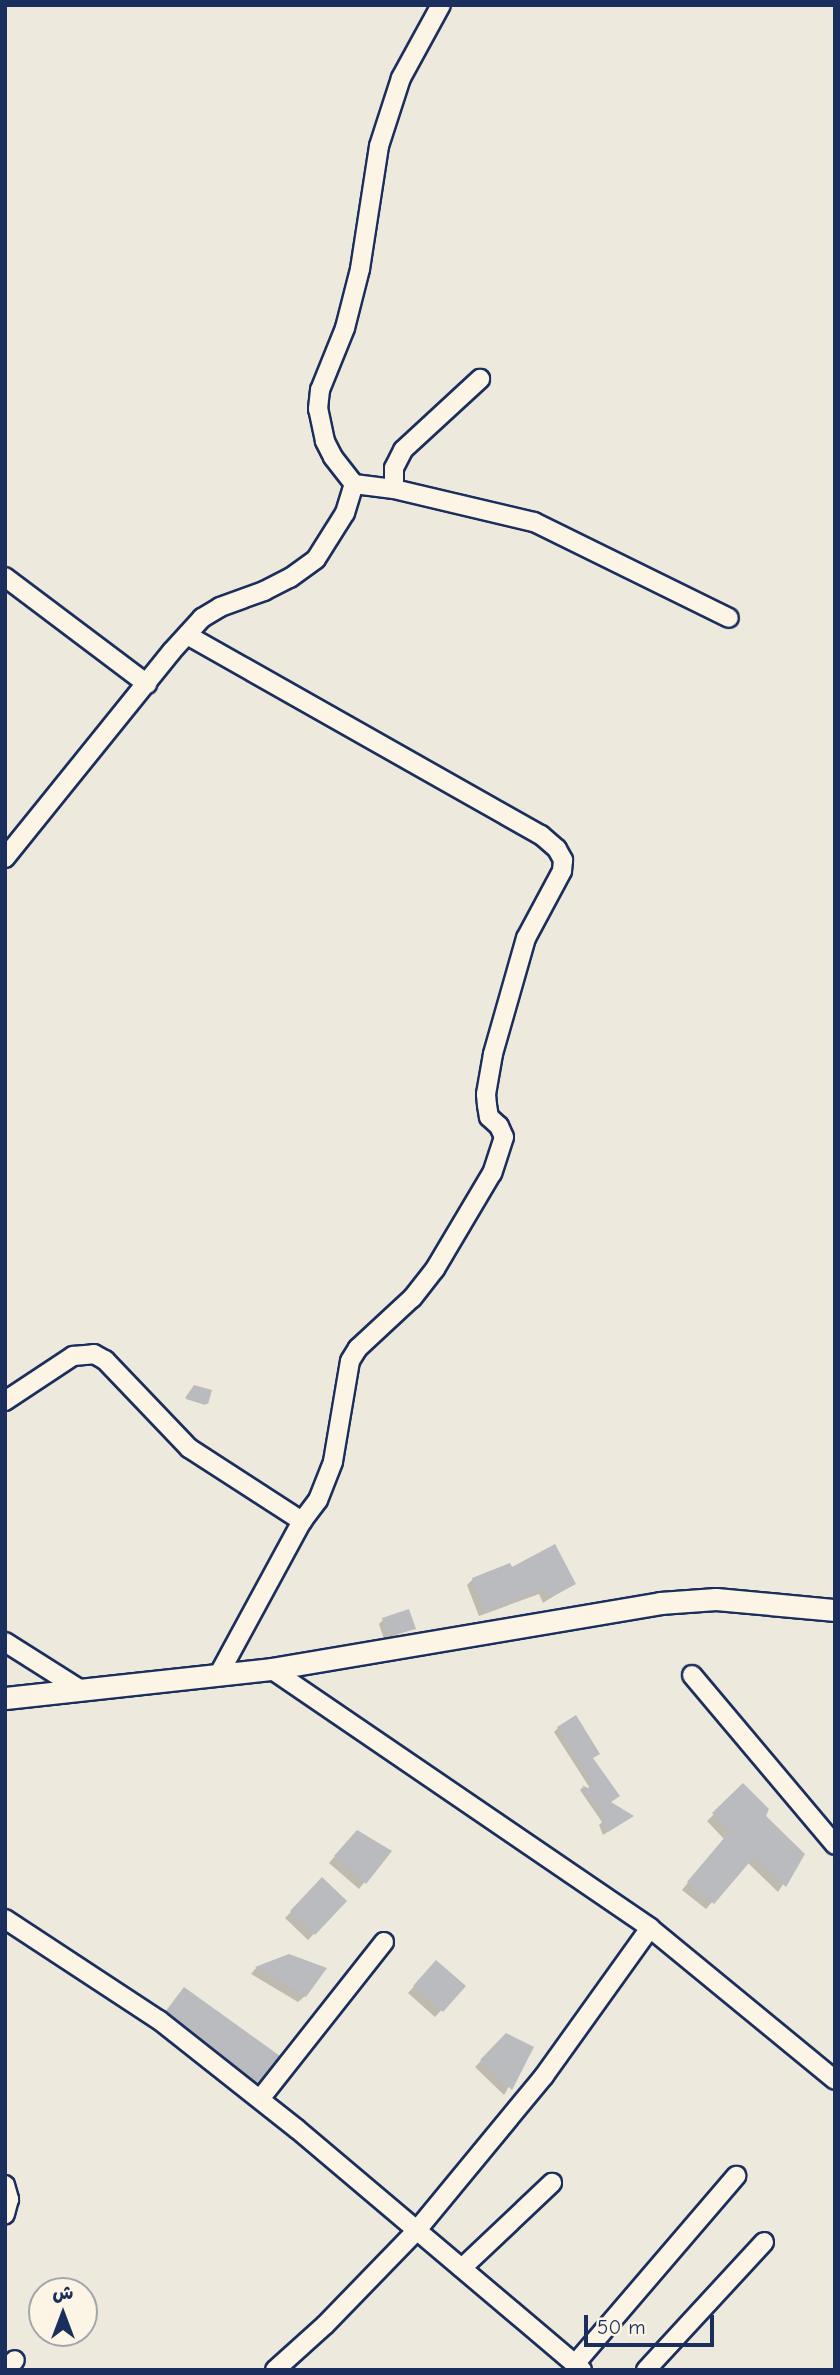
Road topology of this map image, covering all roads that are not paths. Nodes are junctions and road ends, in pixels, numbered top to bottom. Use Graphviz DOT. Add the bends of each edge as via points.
graph roads {
  1 [pos="442,5"];
  2 [pos="480,379"];
  3 [pos="354,484"];
  4 [pos="394,489"];
  5 [pos="5,577"];
  6 [pos="729,618"];
  7 [pos="187,635"];
  8 [pos="147,684"];
  9 [pos="5,858"];
  10 [pos="5,1401"];
  11 [pos="302,1521"];
  12 [pos="835,1610"];
  13 [pos="5,1642"];
  14 [pos="271,1669"];
  15 [pos="692,1675"];
  16 [pos="218,1676"];
  17 [pos="81,1690"];
  18 [pos="5,1698"];
  19 [pos="835,1845"];
  20 [pos="5,1919"];
  21 [pos="650,1928"];
  22 [pos="384,1942"];
  23 [pos="835,2080"];
  24 [pos="260,2099"];
  25 [pos="736,2176"];
  26 [pos="552,2183"];
  27 [pos="5,2185"];
  28 [pos="5,2214"];
  29 [pos="417,2230"];
  30 [pos="764,2242"];
  31 [pos="462,2267"];
  32 [pos="578,2367"];
  33 [pos="275,2370"];
  34 [pos="646,2370"];
  1 -- 3 [label="street" via="401,78 379,146 360,269 345,328 320,390 318,409 325,441"];
  2 -- 4 [label="street" via="402,450 394,468"];
  3 -- 4 [label="street"];
  3 -- 7 [label="street" via="345,513 316,559 264,591 220,607"];
  4 -- 6 [label="street" via="558,531"];
  5 -- 8 [label="street"];
  7 -- 8 [label="street"];
  7 -- 11 [label="street" via="541,835 563,860 562,872 526,938 493,1054 487,1105 489,1117 503,1137 492,1173 435,1269 350,1361 333,1461 318,1500"];
  8 -- 9 [label="street"];
  10 -- 11 [label="street" via="73,1356 94,1354 189,1448"];
  11 -- 16 [label="street"];
  12 -- 14 [label="main road" via="716,1599 660,1603"];
  13 -- 17 [label="street"];
  14 -- 16 [label="main road"];
  14 -- 21 [label="street"];
  15 -- 19 [label="street"];
  16 -- 17 [label="main road"];
  17 -- 18 [label="main road"];
  20 -- 24 [label="street" via="159,2020"];
  21 -- 23 [label="street"];
  21 -- 29 [label="street" via="544,2076"];
  22 -- 24 [label="street"];
  24 -- 29 [label="street"];
  25 -- 32 [label="street"];
  26 -- 31 [label="street"];
  27 -- 28 [label="street" via="9,2199"];
  29 -- 31 [label="street"];
  29 -- 33 [label="street"];
  30 -- 34 [label="street"];
  31 -- 32 [label="street"];
}
